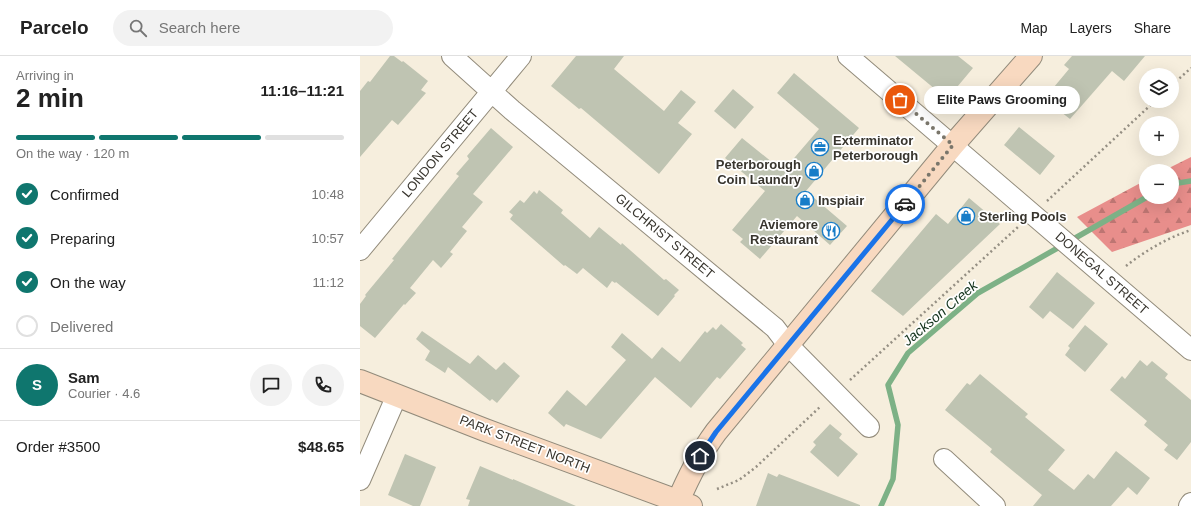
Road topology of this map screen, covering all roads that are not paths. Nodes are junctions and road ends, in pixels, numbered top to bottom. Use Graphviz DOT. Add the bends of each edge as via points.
graph roads {
  1 [pos="452,56"];
  2 [pos="521,56"];
  3 [pos="848,56"];
  4 [pos="1031,56"];
  5 [pos="491,92"];
  6 [pos="953,145"];
  7 [pos="360,250"];
  8 [pos="788,345"];
  9 [pos="1191,350"];
  10 [pos="360,381"];
  11 [pos="397,395"];
  12 [pos="868,427"];
  13 [pos="944,459"];
  14 [pos="360,480"];
  15 [pos="1191,503"];
  16 [pos="681,505"];
  17 [pos="996,506"];
  18 [pos="1189,506"];
  1 -- 5 [label="street, GILCHRIST STREET"];
  2 -- 5 [label="street, LONDON STREET"];
  3 -- 6 [label="street, DONEGAL STREET"];
  4 -- 6 [label="street"];
  5 -- 7 [label="street, LONDON STREET"];
  5 -- 8 [label="street, GILCHRIST STREET" via="775,328"];
  6 -- 8 [label="street"];
  6 -- 9 [label="street, DONEGAL STREET"];
  8 -- 12 [label="street, GILCHRIST STREET"];
  8 -- 16 [label="street" via="710,439 688,477"];
  10 -- 11 [label="street, PARK STREET NORTH"];
  11 -- 14 [label="street"];
  11 -- 16 [label="street, PARK STREET NORTH"];
  13 -- 17 [label="street"];
  15 -- 18 [label="street"];
}
